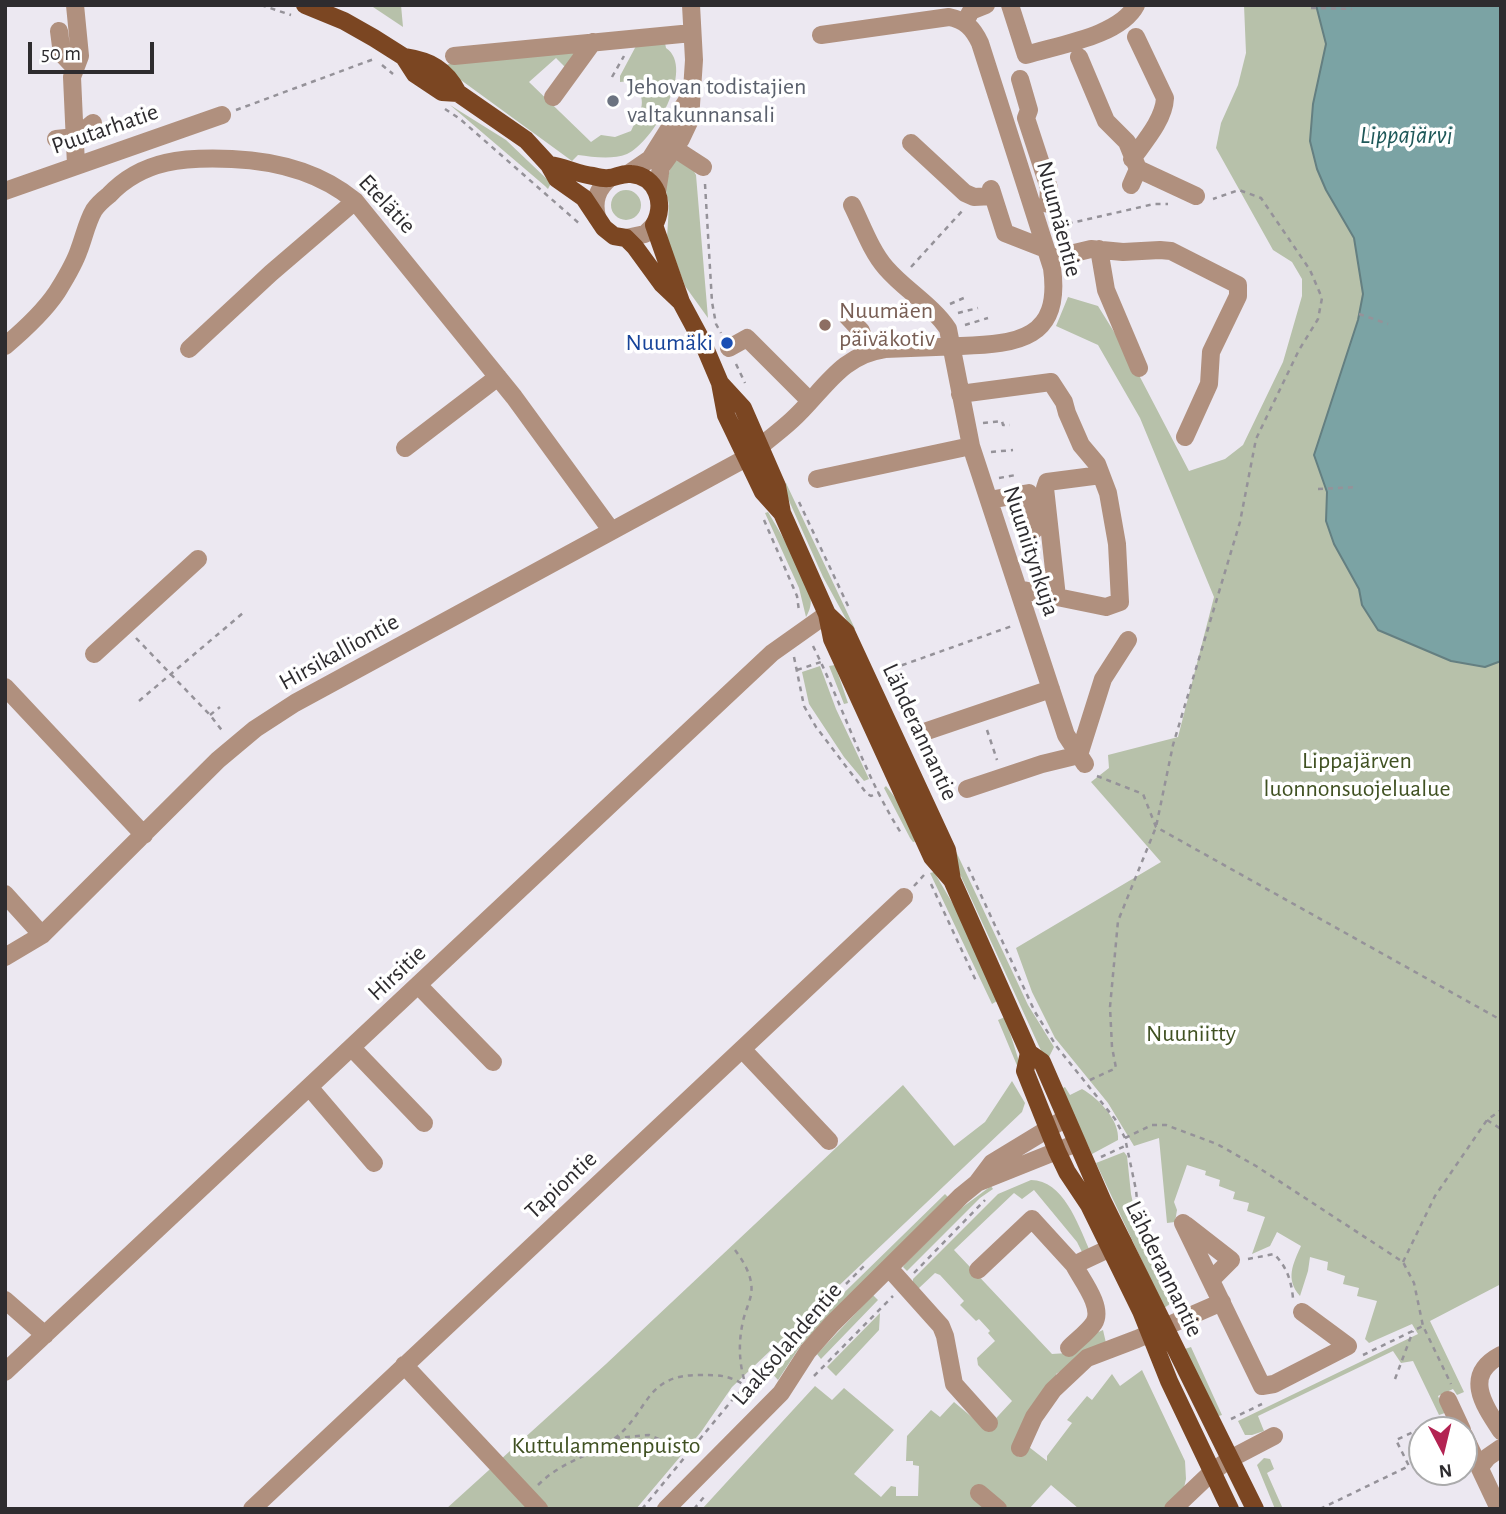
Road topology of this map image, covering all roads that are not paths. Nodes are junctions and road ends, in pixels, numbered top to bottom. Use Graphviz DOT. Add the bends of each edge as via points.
graph roads {
  1 [pos="75,5"];
  2 [pos="691,5"];
  3 [pos="986,5"];
  4 [pos="1010,5"];
  5 [pos="1136,5"];
  6 [pos="300,11"];
  7 [pos="965,22"];
  8 [pos="59,30"];
  9 [pos="692,33"];
  10 [pos="821,35"];
  11 [pos="1136,37"];
  12 [pos="593,43"];
  13 [pos="454,56"];
  14 [pos="1079,57"];
  15 [pos="75,68"];
  16 [pos="1020,79"];
  17 [pos="553,97"];
  18 [pos="222,115"];
  19 [pos="93,123"];
  20 [pos="76,137"];
  21 [pos="56,139"];
  22 [pos="911,143"];
  23 [pos="668,145"];
  24 [pos="76,165"];
  25 [pos="549,165"];
  26 [pos="703,167"];
  27 [pos="1134,171"];
  28 [pos="628,174"];
  29 [pos="610,178"];
  30 [pos="5,191"];
  31 [pos="657,192"];
  32 [pos="1202,198"];
  33 [pos="355,201"];
  34 [pos="1048,204"];
  35 [pos="852,205"];
  36 [pos="591,223"];
  37 [pos="654,225"];
  38 [pos="626,238"];
  39 [pos="1099,249"];
  40 [pos="1048,254"];
  41 [pos="681,302"];
  42 [pos="847,316"];
  43 [pos="949,338"];
  44 [pos="5,346"];
  45 [pos="729,348"];
  46 [pos="190,349"];
  47 [pos="868,351"];
  48 [pos="1139,368"];
  49 [pos="498,377"];
  50 [pos="960,394"];
  51 [pos="810,401"];
  52 [pos="1185,438"];
  53 [pos="405,448"];
  54 [pos="976,450"];
  55 [pos="753,452"];
  56 [pos="1101,475"];
  57 [pos="817,480"];
  58 [pos="1047,482"];
  59 [pos="1029,493"];
  60 [pos="989,500"];
  61 [pos="611,530"];
  62 [pos="1034,530"];
  63 [pos="198,559"];
  64 [pos="1018,589"];
  65 [pos="1056,597"];
  66 [pos="827,614"];
  67 [pos="1128,640"];
  68 [pos="94,654"];
  69 [pos="5,687"];
  70 [pos="1051,689"];
  71 [pos="927,731"];
  72 [pos="1082,760"];
  73 [pos="967,789"];
  74 [pos="144,835"];
  75 [pos="5,894"];
  76 [pos="904,897"];
  77 [pos="42,935"];
  78 [pos="5,957"];
  79 [pos="419,986"];
  80 [pos="352,1048"];
  81 [pos="742,1049"];
  82 [pos="1029,1053"];
  83 [pos="493,1062"];
  84 [pos="310,1088"];
  85 [pos="1066,1118"];
  86 [pos="424,1123"];
  87 [pos="1048,1129"];
  88 [pos="829,1140"];
  89 [pos="1077,1143"];
  90 [pos="1057,1151"];
  91 [pos="374,1163"];
  92 [pos="983,1190"];
  93 [pos="1117,1245"];
  94 [pos="1074,1265"];
  95 [pos="889,1268"];
  96 [pos="978,1270"];
  97 [pos="1211,1280"];
  98 [pos="5,1300"];
  99 [pos="1222,1302"];
  100 [pos="1302,1312"];
  101 [pos="1158,1330"];
  102 [pos="45,1335"];
  103 [pos="1069,1348"];
  104 [pos="1501,1355"];
  105 [pos="404,1365"];
  106 [pos="5,1372"];
  107 [pos="1448,1400"];
  108 [pos="1456,1416"];
  109 [pos="989,1423"];
  110 [pos="1500,1426"];
  111 [pos="1275,1436"];
  112 [pos="1020,1448"];
  113 [pos="1501,1448"];
  114 [pos="1230,1459"];
  115 [pos="1478,1464"];
  116 [pos="1480,1468"];
  117 [pos="1212,1472"];
  118 [pos="979,1493"];
  119 [pos="1499,1504"];
  120 [pos="252,1509"];
  121 [pos="539,1509"];
  122 [pos="666,1509"];
  123 [pos="998,1509"];
  124 [pos="1173,1509"];
  125 [pos="1230,1509"];
  126 [pos="1255,1509"];
  1 -- 15 [label="street" via="80,56"];
  2 -- 9 [label="street"];
  3 -- 7 [label="street" via="971,11"];
  4 -- 5 [label="street" via="1026,55 1107,30 1129,17"];
  6 -- 25 [label="main road" via="344,21 404,57 424,60 450,78 458,93 526,140"];
  7 -- 10 [label="street" via="949,17"];
  7 -- 40 [label="street, Nuumäentie" via="980,43"];
  8 -- 15 [label="street" via="62,54"];
  9 -- 12 [label="street"];
  9 -- 23 [label="street" via="690,120 681,139"];
  11 -- 27 [label="street" via="1165,98"];
  12 -- 13 [label="street"];
  12 -- 17 [label="street"];
  14 -- 27 [label="street" via="1106,121 1126,142"];
  15 -- 20 [label="street"];
  16 -- 34 [label="street" via="1029,110 1026,118 1049,188"];
  18 -- 24 [label="street, Puutarhatie"];
  19 -- 20 [label="street"];
  20 -- 21 [label="street"];
  20 -- 24 [label="street"];
  22 -- 40 [label="street" via="950,181 986,194 1005,233"];
  23 -- 26 [label="street"];
  23 -- 28 [label="street"];
  23 -- 31 [label="street"];
  24 -- 30 [label="street, Puutarhatie"];
  25 -- 29 [label="main road"];
  25 -- 36 [label="main road" via="557,179 584,198"];
  27 -- 32 [label="street"];
  28 -- 29 [label="main road"];
  28 -- 31 [label="main road" via="645,179"];
  29 -- 36 [label="street" via="598,193"];
  31 -- 37 [label="main road" via="660,209"];
  33 -- 44 [label="street, Etelätie" via="324,179 287,166 208,158 153,165 116,187 95,209 56,294"];
  33 -- 46 [label="street"];
  33 -- 49 [label="street, Etelätie"];
  35 -- 43 [label="street" via="883,264 941,318"];
  36 -- 38 [label="main road"];
  37 -- 38 [label="street" via="645,234"];
  37 -- 41 [label="main road, Lähderannantie"];
  38 -- 41 [label="main road, Lähderannantie"];
  39 -- 40 [label="street"];
  39 -- 48 [label="street" via="1106,290"];
  39 -- 52 [label="street" via="1171,251 1238,285 1238,296 1211,352 1209,384"];
  40 -- 43 [label="street, Nuumäentie" via="1055,288 1053,305 1038,329 1012,342"];
  41 -- 55 [label="main road, Lähderannantie" via="720,383 726,415"];
  42 -- 47 [label="street" via="861,331"];
  43 -- 47 [label="street, Nuumäentie"];
  43 -- 50 [label="street, Nuuniitynkuja"];
  45 -- 51 [label="street" via="747,338"];
  47 -- 51 [label="street" via="839,370"];
  49 -- 53 [label="street"];
  49 -- 61 [label="street, Etelätie"];
  50 -- 54 [label="street, Nuuniitynkuja"];
  50 -- 56 [label="street" via="1051,382"];
  51 -- 55 [label="street"];
  54 -- 57 [label="street"];
  54 -- 60 [label="street, Nuuniitynkuja"];
  55 -- 61 [label="street, Hirsikalliontie"];
  55 -- 66 [label="main road, Lähderannantie" via="763,492 782,513"];
  56 -- 58 [label="street"];
  56 -- 65 [label="street" via="1117,544 1120,602 1106,607"];
  58 -- 59 [label="street" via="1033,483"];
  58 -- 65 [label="street"];
  59 -- 60 [label="street"];
  59 -- 62 [label="street"];
  60 -- 64 [label="street, Nuuniitynkuja"];
  61 -- 74 [label="street, Hirsikalliontie" via="255,729"];
  63 -- 68 [label="street"];
  64 -- 65 [label="street"];
  64 -- 70 [label="street, Nuuniitynkuja"];
  66 -- 79 [label="street, Hirsitie" via="772,653"];
  66 -- 82 [label="main road, Lähderannantie" via="846,632 947,850 952,880"];
  67 -- 72 [label="street" via="1103,679"];
  69 -- 74 [label="street"];
  70 -- 71 [label="street"];
  70 -- 72 [label="street, Nuuniitynkuja" via="1066,735"];
  72 -- 73 [label="street" via="1042,764"];
  74 -- 77 [label="street, Hirsikalliontie"];
  75 -- 77 [label="street"];
  76 -- 81 [label="street, Tapiontie"];
  77 -- 78 [label="street, Hirsikalliontie"];
  79 -- 80 [label="street, Hirsitie"];
  79 -- 83 [label="street"];
  80 -- 84 [label="street, Hirsitie"];
  80 -- 86 [label="street"];
  81 -- 88 [label="street"];
  81 -- 105 [label="street, Tapiontie"];
  82 -- 85 [label="main road, Lähderannantie" via="1042,1062"];
  82 -- 87 [label="main road, Lähderannantie" via="1026,1071"];
  84 -- 91 [label="street"];
  84 -- 102 [label="street, Hirsitie"];
  85 -- 87 [label="street, Laaksolahdentie"];
  85 -- 89 [label="main road, Lähderannantie"];
  87 -- 90 [label="main road, Lähderannantie"];
  87 -- 92 [label="street, Laaksolahdentie" via="992,1163"];
  89 -- 90 [label="street, Laaksolahdentie"];
  89 -- 93 [label="main road, Lähderannantie"];
  90 -- 92 [label="street, Laaksolahdentie"];
  90 -- 93 [label="main road, Lähderannantie"];
  92 -- 95 [label="street, Laaksolahdentie" via="961,1196"];
  93 -- 94 [label="street"];
  93 -- 101 [label="main road, Lähderannantie"];
  94 -- 96 [label="street" via="1031,1219"];
  94 -- 103 [label="street" via="1097,1314"];
  95 -- 109 [label="street" via="941,1326 954,1384"];
  95 -- 122 [label="street, Laaksolahdentie" via="808,1351 775,1400"];
  97 -- 97 [label="street" via="1183,1223 1230,1260"];
  97 -- 99 [label="street"];
  98 -- 102 [label="street"];
  99 -- 100 [label="street" via="1262,1386 1348,1346"];
  99 -- 101 [label="street"];
  101 -- 112 [label="street" via="1087,1358 1068,1374 1034,1417"];
  101 -- 114 [label="main road, Lähderannantie"];
  101 -- 117 [label="main road, Lähderannantie" via="1169,1381"];
  102 -- 106 [label="street, Hirsitie"];
  104 -- 110 [label="street" via="1481,1371 1479,1388 1483,1404"];
  105 -- 120 [label="street, Tapiontie"];
  105 -- 121 [label="street"];
  107 -- 108 [label="street"];
  111 -- 114 [label="street"];
  113 -- 116 [label="street"];
  114 -- 117 [label="street"];
  114 -- 126 [label="main road, Lähderannantie"];
  115 -- 116 [label="street"];
  116 -- 119 [label="street"];
  117 -- 124 [label="street"];
  117 -- 125 [label="main road, Lähderannantie"];
  118 -- 123 [label="street"];
}
